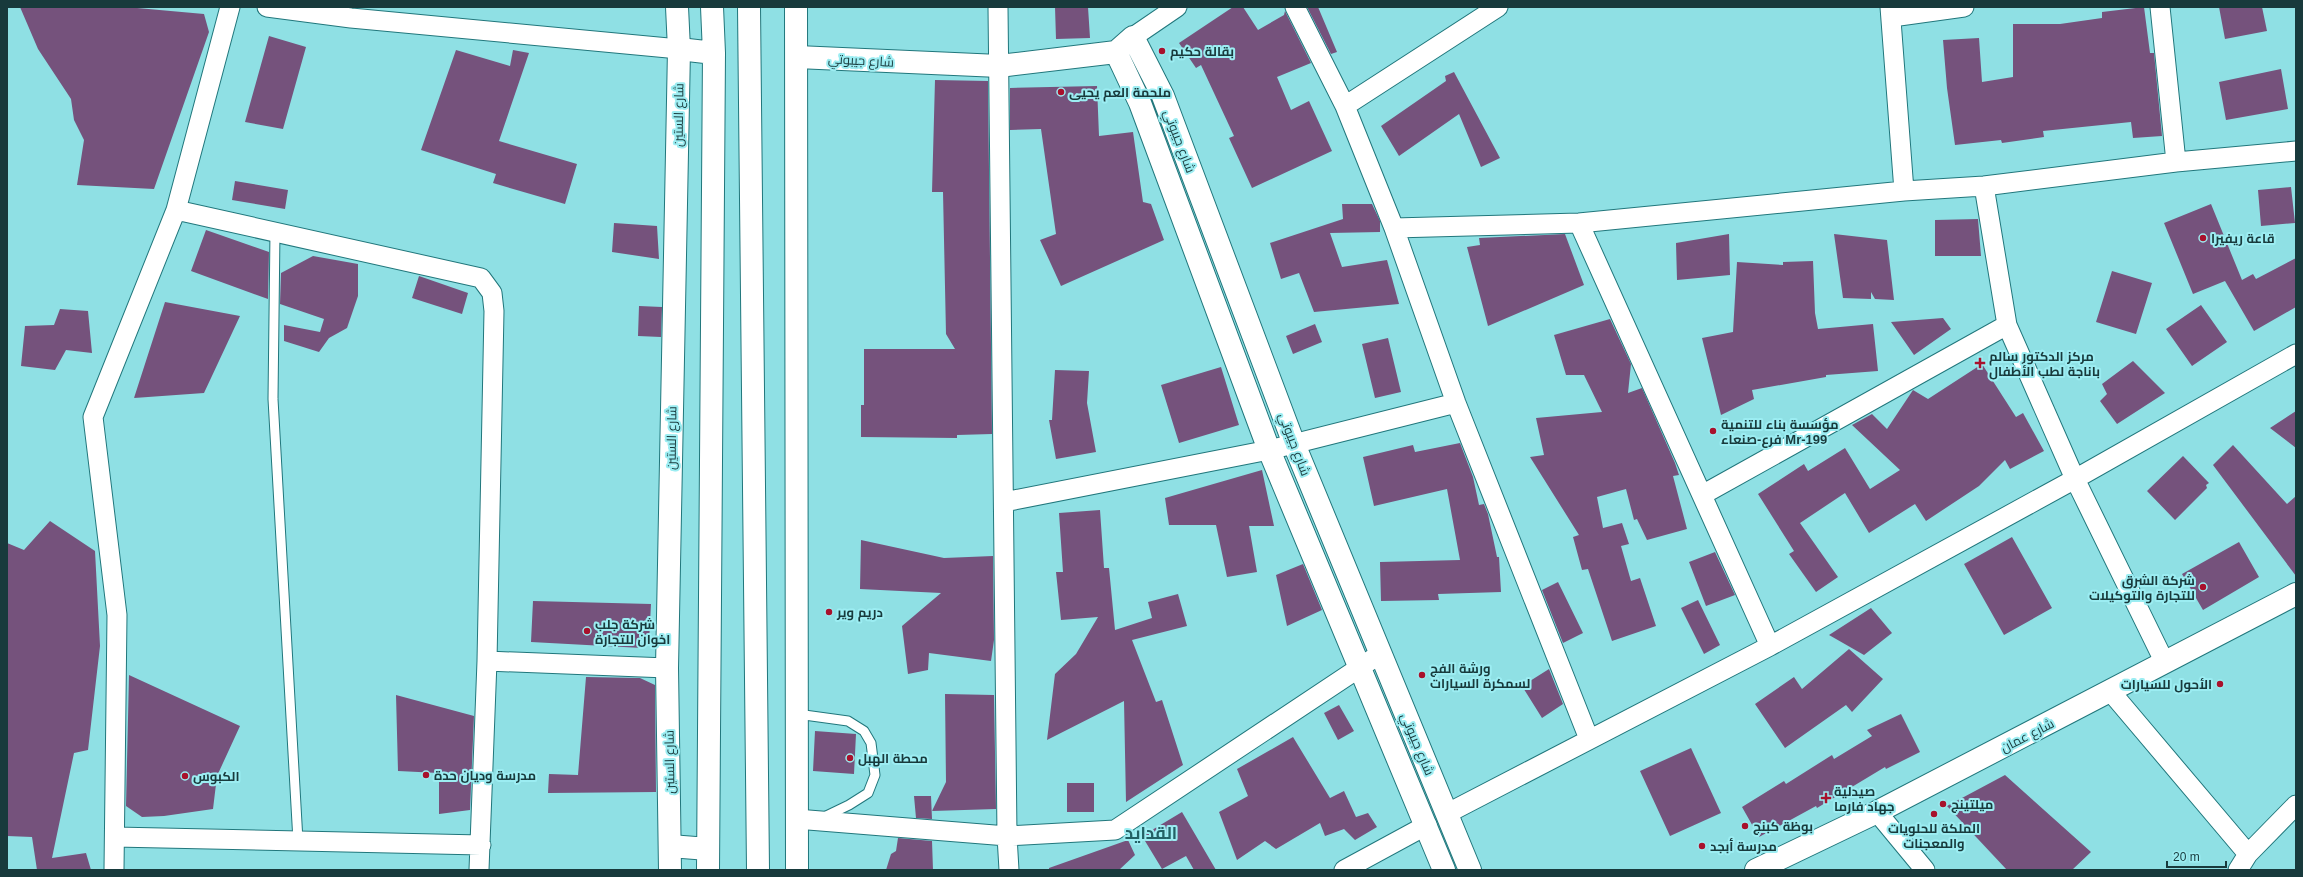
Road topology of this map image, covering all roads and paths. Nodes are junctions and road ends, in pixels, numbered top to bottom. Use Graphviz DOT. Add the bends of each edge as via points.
graph roads {
  1 [pos="230,7"];
  2 [pos="267,7"];
  3 [pos="677,7"];
  4 [pos="712,7"];
  5 [pos="748,7"];
  6 [pos="796,7"];
  7 [pos="998,7"];
  8 [pos="1177,7"];
  9 [pos="1295,7"];
  10 [pos="1498,7"];
  11 [pos="1964,7"];
  12 [pos="2160,7"];
  13 [pos="1891,12"];
  14 [pos="378,14"];
  15 [pos="1133,37"];
  16 [pos="679,49"];
  17 [pos="1116,52"];
  18 [pos="714,53"];
  19 [pos="797,57"];
  20 [pos="1000,66"];
  21 [pos="1345,106"];
  22 [pos="2296,151"];
  23 [pos="2176,162"];
  24 [pos="1984,186"];
  25 [pos="1904,191"];
  26 [pos="176,210"];
  27 [pos="1579,223"];
  28 [pos="1394,228"];
  29 [pos="275,232"];
  30 [pos="2007,325"];
  31 [pos="2296,354"];
  32 [pos="1456,403"];
  33 [pos="1294,444"];
  34 [pos="1269,450"];
  35 [pos="2075,479"];
  36 [pos="1702,495"];
  37 [pos="1004,502"];
  38 [pos="2296,594"];
  39 [pos="1770,646"];
  40 [pos="1380,654"];
  41 [pos="487,661"];
  42 [pos="2165,663"];
  43 [pos="1360,666"];
  44 [pos="667,668"];
  45 [pos="2111,692"];
  46 [pos="796,714"];
  47 [pos="1589,739"];
  48 [pos="2296,805"];
  49 [pos="1877,812"];
  50 [pos="1448,813"];
  51 [pos="806,820"];
  52 [pos="1427,825"];
  53 [pos="1007,836"];
  54 [pos="114,837"];
  55 [pos="298,841"];
  56 [pos="481,846"];
  57 [pos="670,846"];
  58 [pos="708,849"];
  59 [pos="2243,862"];
  60 [pos="114,870"];
  61 [pos="479,870"];
  62 [pos="670,870"];
  63 [pos="708,870"];
  64 [pos="758,870"];
  65 [pos="797,870"];
  66 [pos="1009,870"];
  67 [pos="1344,870"];
  68 [pos="1444,870"];
  69 [pos="1470,870"];
  70 [pos="1756,870"];
  71 [pos="1925,870"];
  1 -- 26 [label="street"];
  2 -- 14 [label="street"];
  3 -- 16 [label="main road, شارع الستين"];
  4 -- 18 [label="main road"];
  5 -- 64 [label="main road"];
  6 -- 19 [label="main road"];
  7 -- 20 [label="street"];
  8 -- 15 [label="street"];
  9 -- 21 [label="street"];
  10 -- 21 [label="street"];
  11 -- 13 [label="street"];
  12 -- 23 [label="street"];
  13 -- 25 [label="street"];
  14 -- 16 [label="street"];
  15 -- 17 [label="main road"];
  15 -- 33 [label="main road, شارع جيبوتي" via="1163,96"];
  16 -- 18 [label="main road"];
  16 -- 44 [label="main road, شارع الستين"];
  17 -- 20 [label="main road, شارع جيبوتي"];
  17 -- 34 [label="main road, شارع جيبوتي" via="1140,103"];
  18 -- 58 [label="main road"];
  19 -- 20 [label="main road, شارع جيبوتي"];
  19 -- 46 [label="main road"];
  20 -- 37 [label="street"];
  21 -- 28 [label="street"];
  22 -- 23 [label="street"];
  23 -- 24 [label="street"];
  24 -- 25 [label="street"];
  24 -- 30 [label="street"];
  25 -- 27 [label="street"];
  26 -- 29 [label="street"];
  26 -- 54 [label="street" via="93,417 117,615"];
  27 -- 28 [label="street"];
  27 -- 36 [label="street"];
  28 -- 32 [label="street"];
  29 -- 41 [label="street" via="481,278 492,293 494,311"];
  29 -- 55 [label="lane" via="273,399"];
  30 -- 35 [label="street"];
  30 -- 36 [label="street"];
  31 -- 35 [label="street"];
  32 -- 33 [label="street"];
  32 -- 47 [label="street"];
  33 -- 34 [label="street"];
  33 -- 40 [label="main road, شارع جيبوتي"];
  34 -- 37 [label="street"];
  34 -- 43 [label="main road, شارع جيبوتي"];
  35 -- 39 [label="street"];
  35 -- 42 [label="street"];
  36 -- 39 [label="street"];
  37 -- 53 [label="street"];
  38 -- 42 [label="main road, شارع عمان"];
  39 -- 47 [label="street"];
  40 -- 43 [label="street"];
  40 -- 50 [label="main road, شارع جيبوتي"];
  41 -- 44 [label="street"];
  41 -- 56 [label="street"];
  42 -- 45 [label="main road, شارع عمان"];
  43 -- 52 [label="main road, شارع جيبوتي"];
  43 -- 53 [label="street" via="1115,830"];
  44 -- 57 [label="main road, شارع الستين"];
  45 -- 49 [label="main road, شارع عمان"];
  45 -- 59 [label="street"];
  46 -- 51 [label="main road"];
  46 -- 51 [label="lane" via="848,721 864,731 871,743 875,775 868,793 850,805"];
  47 -- 50 [label="street"];
  48 -- 59 [label="street"];
  49 -- 70 [label="main road, شارع عمان"];
  49 -- 71 [label="street"];
  50 -- 52 [label="main road"];
  50 -- 69 [label="main road, شارع جيبوتي"];
  51 -- 53 [label="street"];
  51 -- 65 [label="main road"];
  52 -- 67 [label="street"];
  52 -- 68 [label="main road, شارع جيبوتي"];
  53 -- 66 [label="street"];
  54 -- 55 [label="street"];
  54 -- 60 [label="street"];
  55 -- 56 [label="street"];
  56 -- 61 [label="street"];
  57 -- 58 [label="main road"];
  57 -- 62 [label="main road, شارع الستين"];
  58 -- 63 [label="main road"];
}
